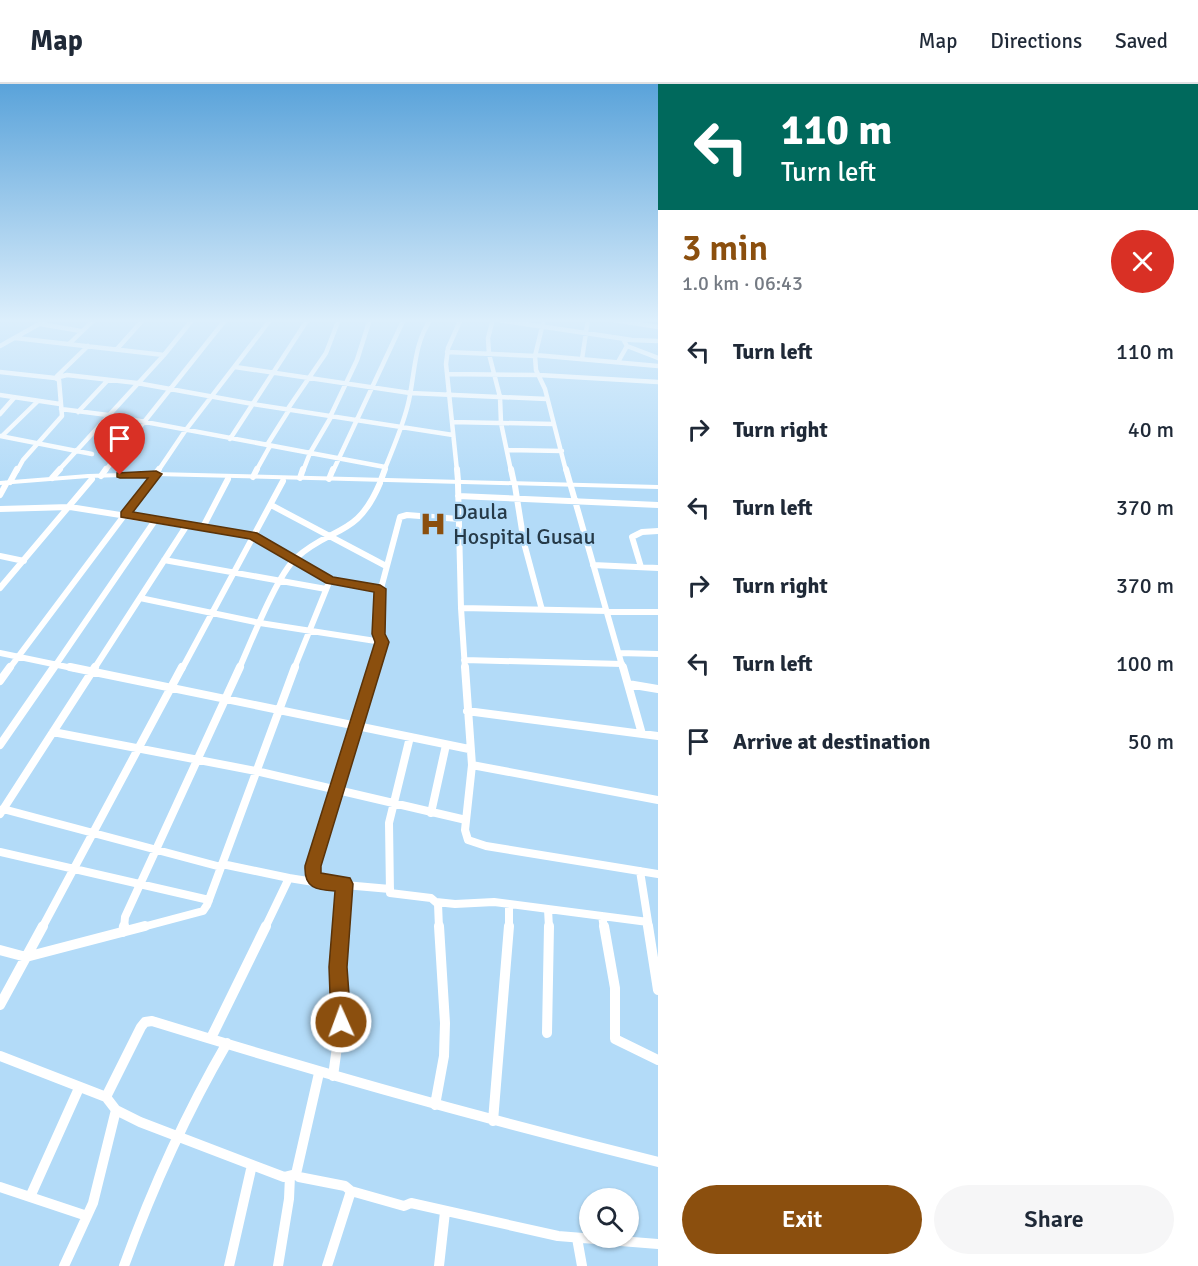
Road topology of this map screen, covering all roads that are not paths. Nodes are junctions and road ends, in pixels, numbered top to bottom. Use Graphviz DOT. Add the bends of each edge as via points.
graph roads {
  1 [pos="20,374"];
  2 [pos="59,374"];
  3 [pos="146,374"];
  4 [pos="183,374"];
  5 [pos="229,374"];
  6 [pos="272,374"];
  7 [pos="282,374"];
  8 [pos="312,374"];
  9 [pos="350,374"];
  10 [pos="378,374"];
  11 [pos="413,374"];
  12 [pos="447,374"];
  13 [pos="494,374"];
  14 [pos="501,374"];
  15 [pos="538,375"];
  16 [pos="55,378"];
  17 [pos="310,378"];
  18 [pos="108,380"];
  19 [pos="657,382"];
  20 [pos="137,383"];
  21 [pos="347,384"];
  22 [pos="372,388"];
  23 [pos="171,389"];
  24 [pos="410,393"];
  25 [pos="0,395"];
  26 [pos="449,396"];
  27 [pos="211,397"];
  28 [pos="500,397"];
  29 [pos="14,398"];
  30 [pos="547,399"];
  31 [pos="38,401"];
  32 [pos="253,404"];
  33 [pos="61,407"];
  34 [pos="288,410"];
  35 [pos="78,412"];
  36 [pos="0,414"];
  37 [pos="108,416"];
  38 [pos="330,417"];
  39 [pos="357,421"];
  40 [pos="452,422"];
  41 [pos="144,423"];
  42 [pos="501,423"];
  43 [pos="554,424"];
  44 [pos="398,428"];
  45 [pos="185,431"];
  46 [pos="453,435"];
  47 [pos="1,436"];
  48 [pos="230,438"];
  49 [pos="39,443"];
  50 [pos="268,446"];
  51 [pos="76,450"];
  52 [pos="507,450"];
  53 [pos="562,451"];
  54 [pos="310,453"];
  55 [pos="92,454"];
  56 [pos="338,458"];
  57 [pos="386,467"];
  58 [pos="101,476"];
  59 [pos="155,476"];
  60 [pos="253,477"];
  61 [pos="52,478"];
  62 [pos="92,478"];
  63 [pos="300,478"];
  64 [pos="228,479"];
  65 [pos="329,479"];
  66 [pos="283,481"];
  67 [pos="381,482"];
  68 [pos="4,483"];
  69 [pos="458,483"];
  70 [pos="514,484"];
  71 [pos="570,487"];
  72 [pos="658,488"];
  73 [pos="0,495"];
  74 [pos="458,496"];
  75 [pos="517,499"];
  76 [pos="575,503"];
  77 [pos="271,505"];
  78 [pos="658,505"];
  79 [pos="70,507"];
  80 [pos="0,508"];
  81 [pos="125,514"];
  82 [pos="156,519"];
  83 [pos="459,519"];
  84 [pos="187,525"];
  85 [pos="203,527"];
  86 [pos="658,531"];
  87 [pos="253,536"];
  88 [pos="332,537"];
  89 [pos="0,556"];
  90 [pos="295,559"];
  91 [pos="164,560"];
  92 [pos="24,561"];
  93 [pos="593,565"];
  94 [pos="386,566"];
  95 [pos="641,567"];
  96 [pos="658,568"];
  97 [pos="234,572"];
  98 [pos="330,580"];
  99 [pos="280,581"];
  100 [pos="0,588"];
  101 [pos="326,589"];
  102 [pos="380,589"];
  103 [pos="140,598"];
  104 [pos="460,608"];
  105 [pos="542,610"];
  106 [pos="607,612"];
  107 [pos="658,612"];
  108 [pos="212,613"];
  109 [pos="260,623"];
  110 [pos="309,632"];
  111 [pos="382,642"];
  112 [pos="0,653"];
  113 [pos="619,653"];
  114 [pos="658,654"];
  115 [pos="18,657"];
  116 [pos="464,660"];
  117 [pos="622,664"];
  118 [pos="55,665"];
  119 [pos="91,672"];
  120 [pos="0,681"];
  121 [pos="628,684"];
  122 [pos="658,689"];
  123 [pos="171,690"];
  124 [pos="224,701"];
  125 [pos="277,711"];
  126 [pos="467,711"];
  127 [pos="357,726"];
  128 [pos="54,732"];
  129 [pos="642,734"];
  130 [pos="658,736"];
  131 [pos="410,737"];
  132 [pos="0,745"];
  133 [pos="446,745"];
  134 [pos="139,749"];
  135 [pos="469,749"];
  136 [pos="196,759"];
  137 [pos="472,765"];
  138 [pos="256,771"];
  139 [pos="338,791"];
  140 [pos="658,800"];
  141 [pos="395,805"];
  142 [pos="1,812"];
  143 [pos="431,813"];
  144 [pos="466,820"];
  145 [pos="94,832"];
  146 [pos="155,848"];
  147 [pos="0,852"];
  148 [pos="221,866"];
  149 [pos="74,868"];
  150 [pos="640,871"];
  151 [pos="658,874"];
  152 [pos="289,878"];
  153 [pos="322,883"];
  154 [pos="139,884"];
  155 [pos="344,884"];
  156 [pos="390,889"];
  157 [pos="209,900"];
  158 [pos="436,902"];
  159 [pos="508,905"];
  160 [pos="548,909"];
  161 [pos="602,916"];
  162 [pos="648,922"];
  163 [pos="123,932"];
  164 [pos="654,934"];
  165 [pos="0,950"];
  166 [pos="26,957"];
  167 [pos="658,990"];
  168 [pos="0,1005"];
  169 [pos="547,1033"];
  170 [pos="211,1038"];
  171 [pos="227,1043"];
  172 [pos="0,1056"];
  173 [pos="658,1060"];
  174 [pos="319,1072"];
  175 [pos="333,1076"];
  176 [pos="79,1088"];
  177 [pos="106,1097"];
  178 [pos="435,1105"];
  179 [pos="116,1110"];
  180 [pos="493,1121"];
  181 [pos="176,1136"];
  182 [pos="658,1162"];
  183 [pos="252,1165"];
  184 [pos="293,1175"];
  185 [pos="0,1187"];
  186 [pos="351,1191"];
  187 [pos="30,1197"];
  188 [pos="445,1212"];
  189 [pos="87,1216"];
  190 [pos="577,1238"];
  191 [pos="658,1244"];
  192 [pos="64,1266"];
  193 [pos="124,1266"];
  194 [pos="228,1266"];
  195 [pos="278,1266"];
  196 [pos="327,1266"];
  197 [pos="439,1266"];
  198 [pos="582,1266"];
  1 -- 16 [label="street"];
  2 -- 16 [label="street"];
  3 -- 20 [label="street"];
  4 -- 23 [label="street"];
  5 -- 27 [label="street"];
  6 -- 32 [label="street"];
  7 -- 17 [label="street"];
  8 -- 17 [label="street"];
  9 -- 21 [label="street"];
  10 -- 22 [label="street"];
  11 -- 24 [label="street"];
  12 -- 26 [label="street"];
  13 -- 28 [label="street"];
  14 -- 15 [label="street"];
  15 -- 19 [label="street"];
  15 -- 30 [label="street"];
  16 -- 18 [label="street" via="67,375"];
  16 -- 33 [label="street" via="59,380"];
  17 -- 21 [label="street"];
  17 -- 34 [label="street"];
  18 -- 20 [label="street"];
  18 -- 35 [label="street"];
  20 -- 23 [label="street"];
  20 -- 37 [label="street"];
  21 -- 22 [label="street"];
  21 -- 38 [label="street"];
  22 -- 24 [label="street"];
  22 -- 39 [label="street"];
  23 -- 27 [label="street"];
  23 -- 41 [label="street"];
  24 -- 26 [label="street"];
  24 -- 44 [label="street"];
  25 -- 29 [label="street"];
  26 -- 28 [label="street"];
  26 -- 40 [label="street"];
  27 -- 32 [label="street"];
  27 -- 45 [label="street"];
  28 -- 30 [label="street"];
  28 -- 42 [label="street"];
  29 -- 31 [label="street"];
  29 -- 36 [label="street"];
  30 -- 43 [label="street"];
  31 -- 33 [label="street"];
  31 -- 47 [label="street"];
  32 -- 34 [label="street"];
  32 -- 48 [label="street"];
  33 -- 35 [label="street"];
  33 -- 49 [label="street" via="59,422"];
  34 -- 38 [label="street"];
  34 -- 50 [label="street"];
  35 -- 37 [label="street"];
  37 -- 41 [label="street"];
  37 -- 51 [label="street"];
  38 -- 39 [label="street"];
  38 -- 54 [label="street"];
  39 -- 44 [label="street"];
  39 -- 56 [label="street"];
  40 -- 42 [label="street"];
  40 -- 46 [label="street"];
  41 -- 45 [label="street"];
  41 -- 58 [label="street"];
  42 -- 43 [label="street"];
  42 -- 52 [label="street"];
  43 -- 53 [label="street"];
  44 -- 46 [label="street"];
  44 -- 57 [label="street"];
  45 -- 48 [label="street"];
  45 -- 59 [label="street"];
  46 -- 69 [label="street"];
  47 -- 49 [label="street"];
  48 -- 50 [label="street"];
  49 -- 51 [label="street"];
  49 -- 68 [label="street"];
  50 -- 54 [label="street"];
  50 -- 60 [label="street"];
  51 -- 55 [label="street"];
  51 -- 61 [label="street"];
  52 -- 53 [label="street"];
  52 -- 70 [label="street"];
  53 -- 71 [label="street"];
  54 -- 56 [label="street"];
  54 -- 63 [label="street"];
  56 -- 57 [label="street"];
  56 -- 65 [label="street"];
  57 -- 67 [label="street"];
  58 -- 59 [label="street"];
  58 -- 61 [label="street"];
  59 -- 60 [label="street"];
  59 -- 62 [label="street"];
  59 -- 64 [label="street"];
  59 -- 81 [label="street"];
  60 -- 63 [label="street"];
  61 -- 68 [label="street"];
  62 -- 68 [label="street"];
  62 -- 79 [label="street"];
  63 -- 65 [label="street"];
  64 -- 66 [label="street"];
  64 -- 85 [label="street"];
  65 -- 67 [label="street"];
  66 -- 67 [label="street"];
  66 -- 77 [label="street"];
  67 -- 69 [label="street"];
  67 -- 88 [label="street" via="366,512"];
  68 -- 73 [label="street"];
  69 -- 70 [label="street"];
  69 -- 74 [label="street"];
  70 -- 71 [label="street"];
  70 -- 75 [label="street"];
  71 -- 72 [label="street"];
  71 -- 76 [label="street"];
  74 -- 75 [label="street"];
  74 -- 83 [label="street"];
  75 -- 76 [label="street"];
  75 -- 105 [label="street"];
  76 -- 78 [label="street"];
  76 -- 93 [label="street"];
  77 -- 87 [label="street"];
  77 -- 88 [label="street"];
  79 -- 80 [label="street"];
  79 -- 81 [label="street"];
  79 -- 92 [label="street"];
  81 -- 82 [label="street"];
  81 -- 115 [label="street"];
  82 -- 84 [label="street"];
  82 -- 118 [label="street"];
  83 -- 94 [label="street" via="402,515"];
  83 -- 104 [label="street"];
  84 -- 85 [label="street"];
  84 -- 91 [label="street"];
  85 -- 87 [label="street"];
  86 -- 95 [label="street" via="632,537"];
  87 -- 90 [label="street"];
  87 -- 97 [label="street"];
  88 -- 90 [label="street"];
  88 -- 94 [label="street"];
  89 -- 92 [label="street"];
  90 -- 98 [label="street"];
  90 -- 99 [label="street"];
  91 -- 97 [label="street"];
  91 -- 103 [label="street"];
  92 -- 100 [label="street"];
  93 -- 95 [label="street"];
  93 -- 106 [label="street"];
  94 -- 102 [label="street"];
  95 -- 96 [label="street"];
  97 -- 99 [label="street"];
  97 -- 108 [label="street"];
  98 -- 101 [label="street"];
  98 -- 102 [label="street"];
  99 -- 101 [label="street"];
  99 -- 109 [label="street"];
  101 -- 110 [label="street"];
  102 -- 111 [label="street"];
  103 -- 108 [label="street"];
  103 -- 119 [label="street"];
  104 -- 105 [label="street"];
  104 -- 116 [label="street"];
  105 -- 106 [label="street"];
  106 -- 107 [label="street"];
  106 -- 113 [label="street"];
  108 -- 109 [label="street"];
  108 -- 123 [label="street"];
  109 -- 110 [label="street"];
  109 -- 124 [label="street"];
  110 -- 111 [label="street"];
  110 -- 125 [label="street"];
  111 -- 127 [label="street"];
  112 -- 115 [label="street"];
  113 -- 114 [label="street"];
  113 -- 117 [label="street"];
  115 -- 118 [label="street"];
  115 -- 120 [label="street"];
  116 -- 117 [label="street"];
  116 -- 126 [label="street"];
  117 -- 121 [label="street"];
  118 -- 119 [label="street"];
  118 -- 132 [label="street"];
  119 -- 123 [label="street"];
  119 -- 128 [label="street"];
  121 -- 122 [label="street"];
  121 -- 129 [label="street"];
  123 -- 124 [label="street"];
  123 -- 134 [label="street"];
  124 -- 125 [label="street"];
  124 -- 136 [label="street"];
  125 -- 127 [label="street"];
  125 -- 138 [label="street"];
  126 -- 129 [label="street"];
  126 -- 135 [label="street"];
  127 -- 131 [label="street"];
  127 -- 139 [label="street"];
  128 -- 134 [label="street"];
  128 -- 142 [label="street"];
  129 -- 130 [label="street"];
  131 -- 133 [label="street"];
  131 -- 141 [label="street"];
  133 -- 135 [label="street"];
  133 -- 143 [label="street"];
  134 -- 136 [label="street"];
  134 -- 145 [label="street"];
  135 -- 137 [label="street"];
  136 -- 138 [label="street"];
  136 -- 146 [label="street"];
  137 -- 140 [label="street"];
  137 -- 144 [label="street"];
  138 -- 139 [label="street"];
  138 -- 148 [label="street"];
  139 -- 141 [label="street"];
  139 -- 153 [label="street" via="313,866 313,877"];
  141 -- 143 [label="street"];
  141 -- 156 [label="street" via="389,823"];
  142 -- 145 [label="street"];
  143 -- 144 [label="street"];
  144 -- 150 [label="street" via="468,840 486,846"];
  145 -- 146 [label="street"];
  145 -- 149 [label="street"];
  146 -- 148 [label="street"];
  146 -- 154 [label="street"];
  147 -- 149 [label="street"];
  148 -- 152 [label="street"];
  148 -- 157 [label="street"];
  149 -- 154 [label="street"];
  149 -- 166 [label="street"];
  150 -- 151 [label="street"];
  150 -- 162 [label="street"];
  152 -- 153 [label="street"];
  152 -- 170 [label="street"];
  153 -- 155 [label="street"];
  154 -- 157 [label="street"];
  154 -- 163 [label="street"];
  155 -- 156 [label="street"];
  155 -- 175 [label="street" via="338,967 342,1011"];
  156 -- 158 [label="street"];
  157 -- 163 [label="street" via="203,910"];
  158 -- 159 [label="street"];
  158 -- 178 [label="street" via="445,1023"];
  159 -- 160 [label="street"];
  159 -- 180 [label="street" via="507,985"];
  160 -- 161 [label="street"];
  160 -- 169 [label="street"];
  161 -- 162 [label="street"];
  161 -- 173 [label="street" via="615,988 615,1039"];
  162 -- 164 [label="street"];
  163 -- 166 [label="street"];
  164 -- 167 [label="street"];
  165 -- 166 [label="street"];
  166 -- 168 [label="street"];
  170 -- 171 [label="street"];
  170 -- 177 [label="street" via="146,1022"];
  171 -- 174 [label="street"];
  171 -- 181 [label="street"];
  172 -- 176 [label="street"];
  174 -- 175 [label="street"];
  174 -- 184 [label="street" via="308,1129"];
  175 -- 178 [label="street"];
  176 -- 177 [label="street"];
  176 -- 187 [label="street"];
  177 -- 179 [label="street"];
  178 -- 180 [label="street"];
  179 -- 181 [label="street"];
  179 -- 189 [label="street"];
  180 -- 182 [label="street"];
  181 -- 183 [label="street"];
  181 -- 193 [label="street"];
  183 -- 184 [label="street" via="284,1177"];
  183 -- 194 [label="street"];
  184 -- 186 [label="street" via="345,1186"];
  184 -- 195 [label="street"];
  185 -- 187 [label="street"];
  186 -- 188 [label="street" via="404,1206 411,1203"];
  186 -- 196 [label="street"];
  187 -- 189 [label="street"];
  188 -- 190 [label="street"];
  188 -- 197 [label="street"];
  189 -- 192 [label="street"];
  190 -- 191 [label="street"];
  190 -- 198 [label="street"];
}
